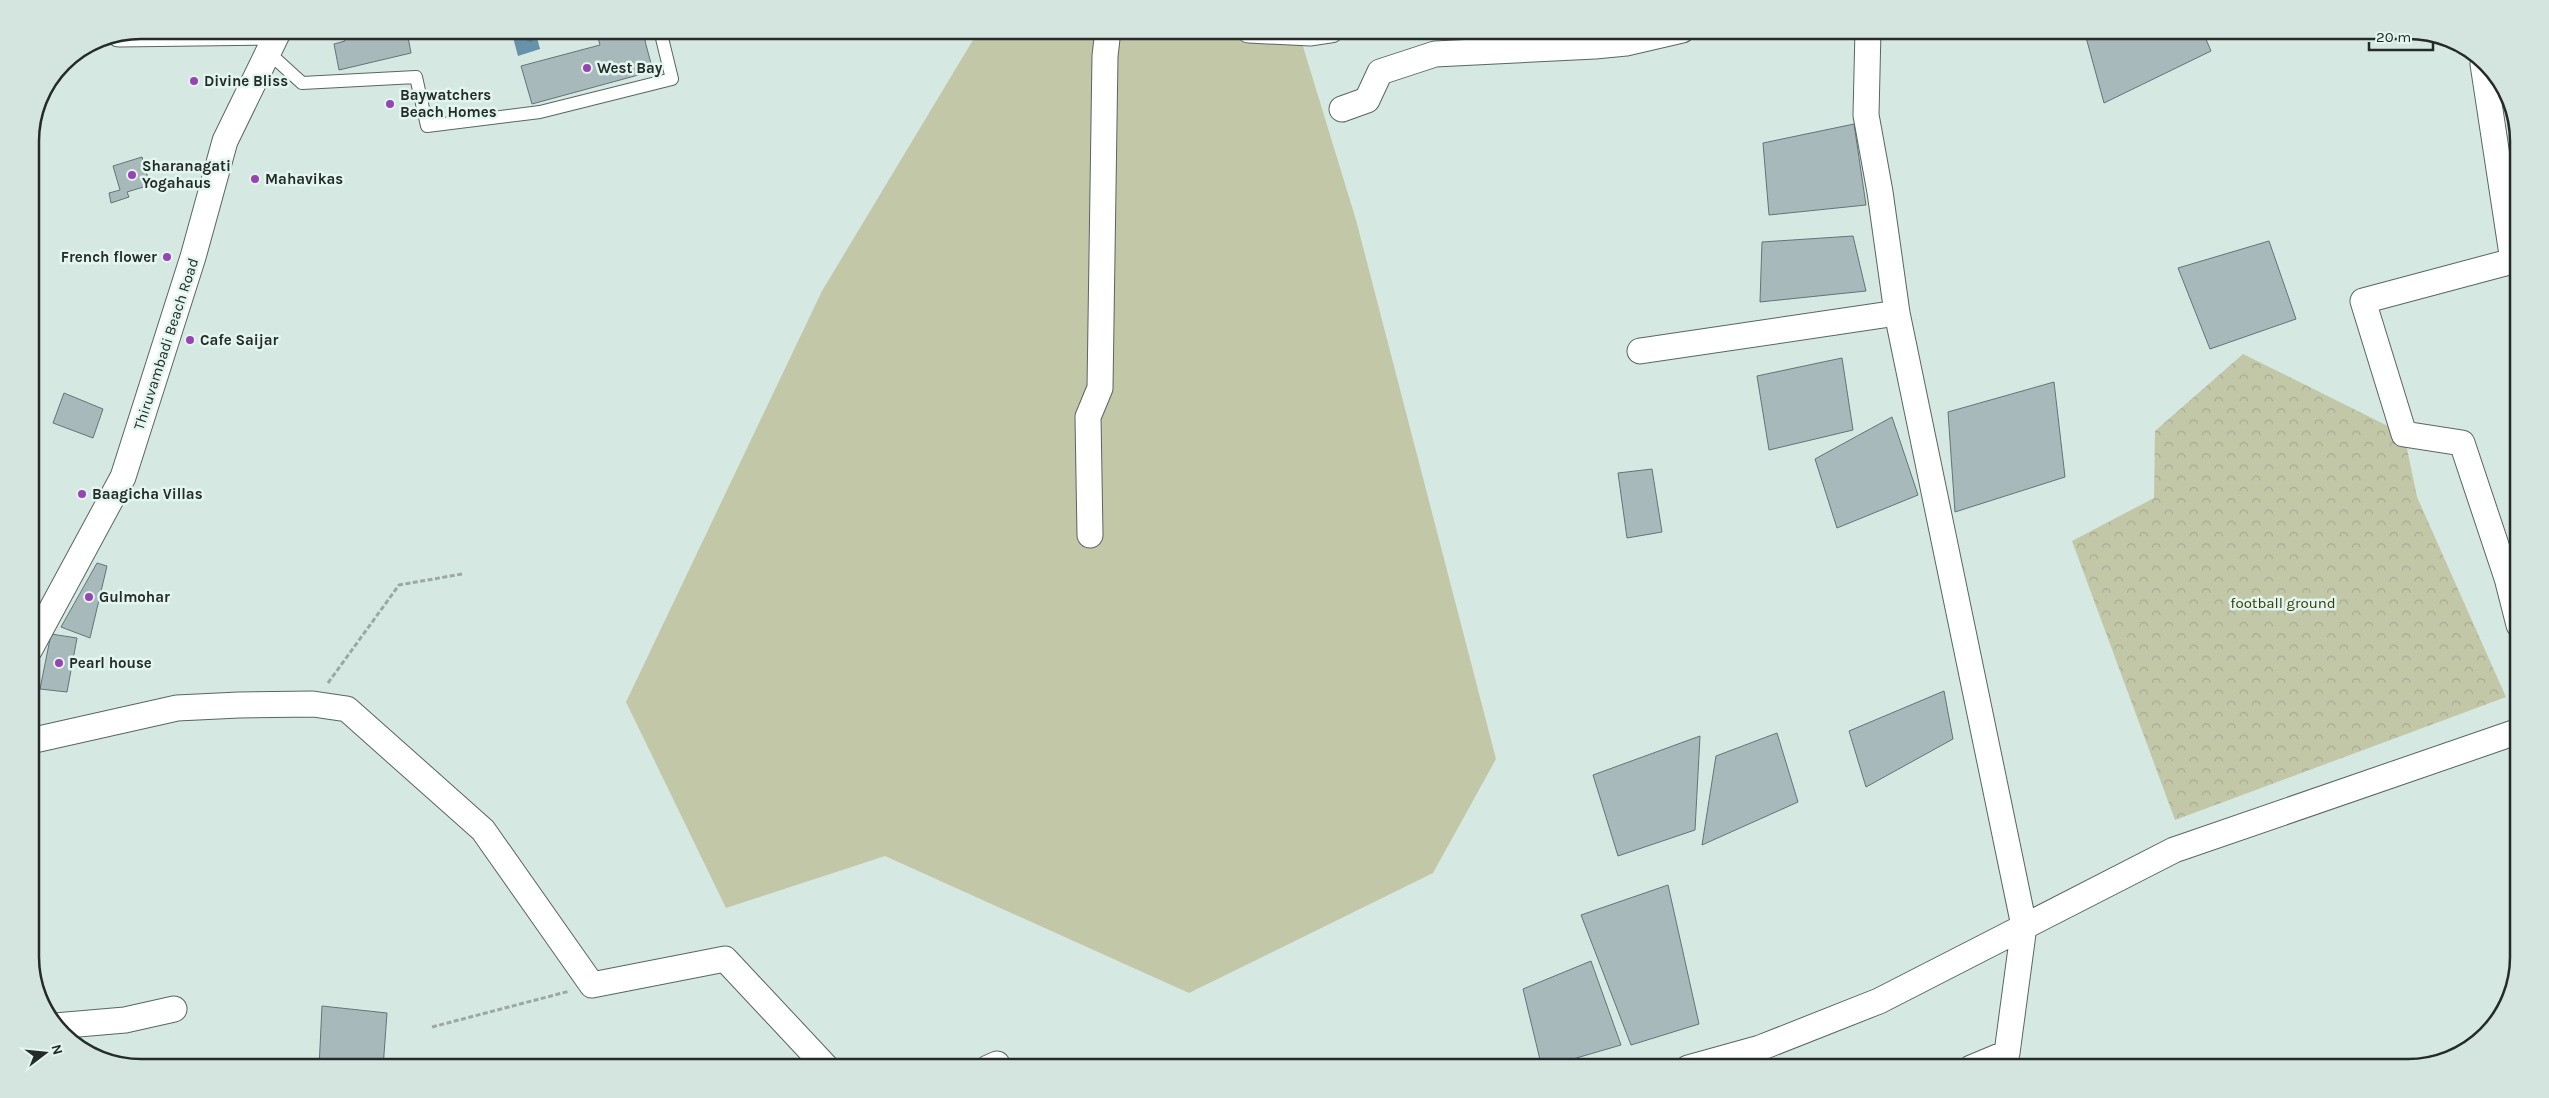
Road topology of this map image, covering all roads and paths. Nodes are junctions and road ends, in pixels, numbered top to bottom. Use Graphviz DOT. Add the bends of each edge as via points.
graph roads {
  1 [pos="275,39"];
  2 [pos="276,39"];
  3 [pos="662,39"];
  4 [pos="1107,39"];
  5 [pos="1646,39"];
  6 [pos="1869,39"];
  7 [pos="2486,75"];
  8 [pos="1342,109"];
  9 [pos="2510,241"];
  10 [pos="2510,262"];
  11 [pos="1897,313"];
  12 [pos="1640,351"];
  13 [pos="1090,535"];
  14 [pos="462,574"];
  15 [pos="2510,590"];
  16 [pos="39,633"];
  17 [pos="313,704"];
  18 [pos="2510,734"];
  19 [pos="39,739"];
  20 [pos="2024,926"];
  21 [pos="592,985"];
  22 [pos="174,1009"];
  23 [pos="65,1025"];
  24 [pos="432,1027"];
  25 [pos="819,1059"];
  26 [pos="1720,1059"];
  27 [pos="1993,1059"];
  1 -- 16 [label="street, Thiruvambadi Beach Road" via="225,141 193,257 124,477"];
  2 -- 3 [label="lane" via="302,83 416,77 427,126 540,112 672,79"];
  4 -- 13 [label="street" via="1100,388 1088,417"];
  5 -- 8 [label="street" via="1626,44 1435,54 1380,72 1367,100"];
  6 -- 11 [label="street" via="1866,115"];
  7 -- 9 [label="street"];
  10 -- 15 [label="street" via="2363,301 2404,434 2462,443"];
  11 -- 12 [label="street"];
  11 -- 20 [label="street"];
  14 -- 17 [label="path" via="399,585"];
  17 -- 19 [label="street" via="177,708"];
  17 -- 21 [label="street" via="347,709 483,830"];
  18 -- 20 [label="street" via="2174,850"];
  20 -- 26 [label="street" via="1879,1001 1760,1048"];
  20 -- 27 [label="street" via="2007,1053"];
  21 -- 24 [label="path"];
  21 -- 25 [label="street" via="725,960"];
  22 -- 23 [label="street" via="125,1020"];
}
